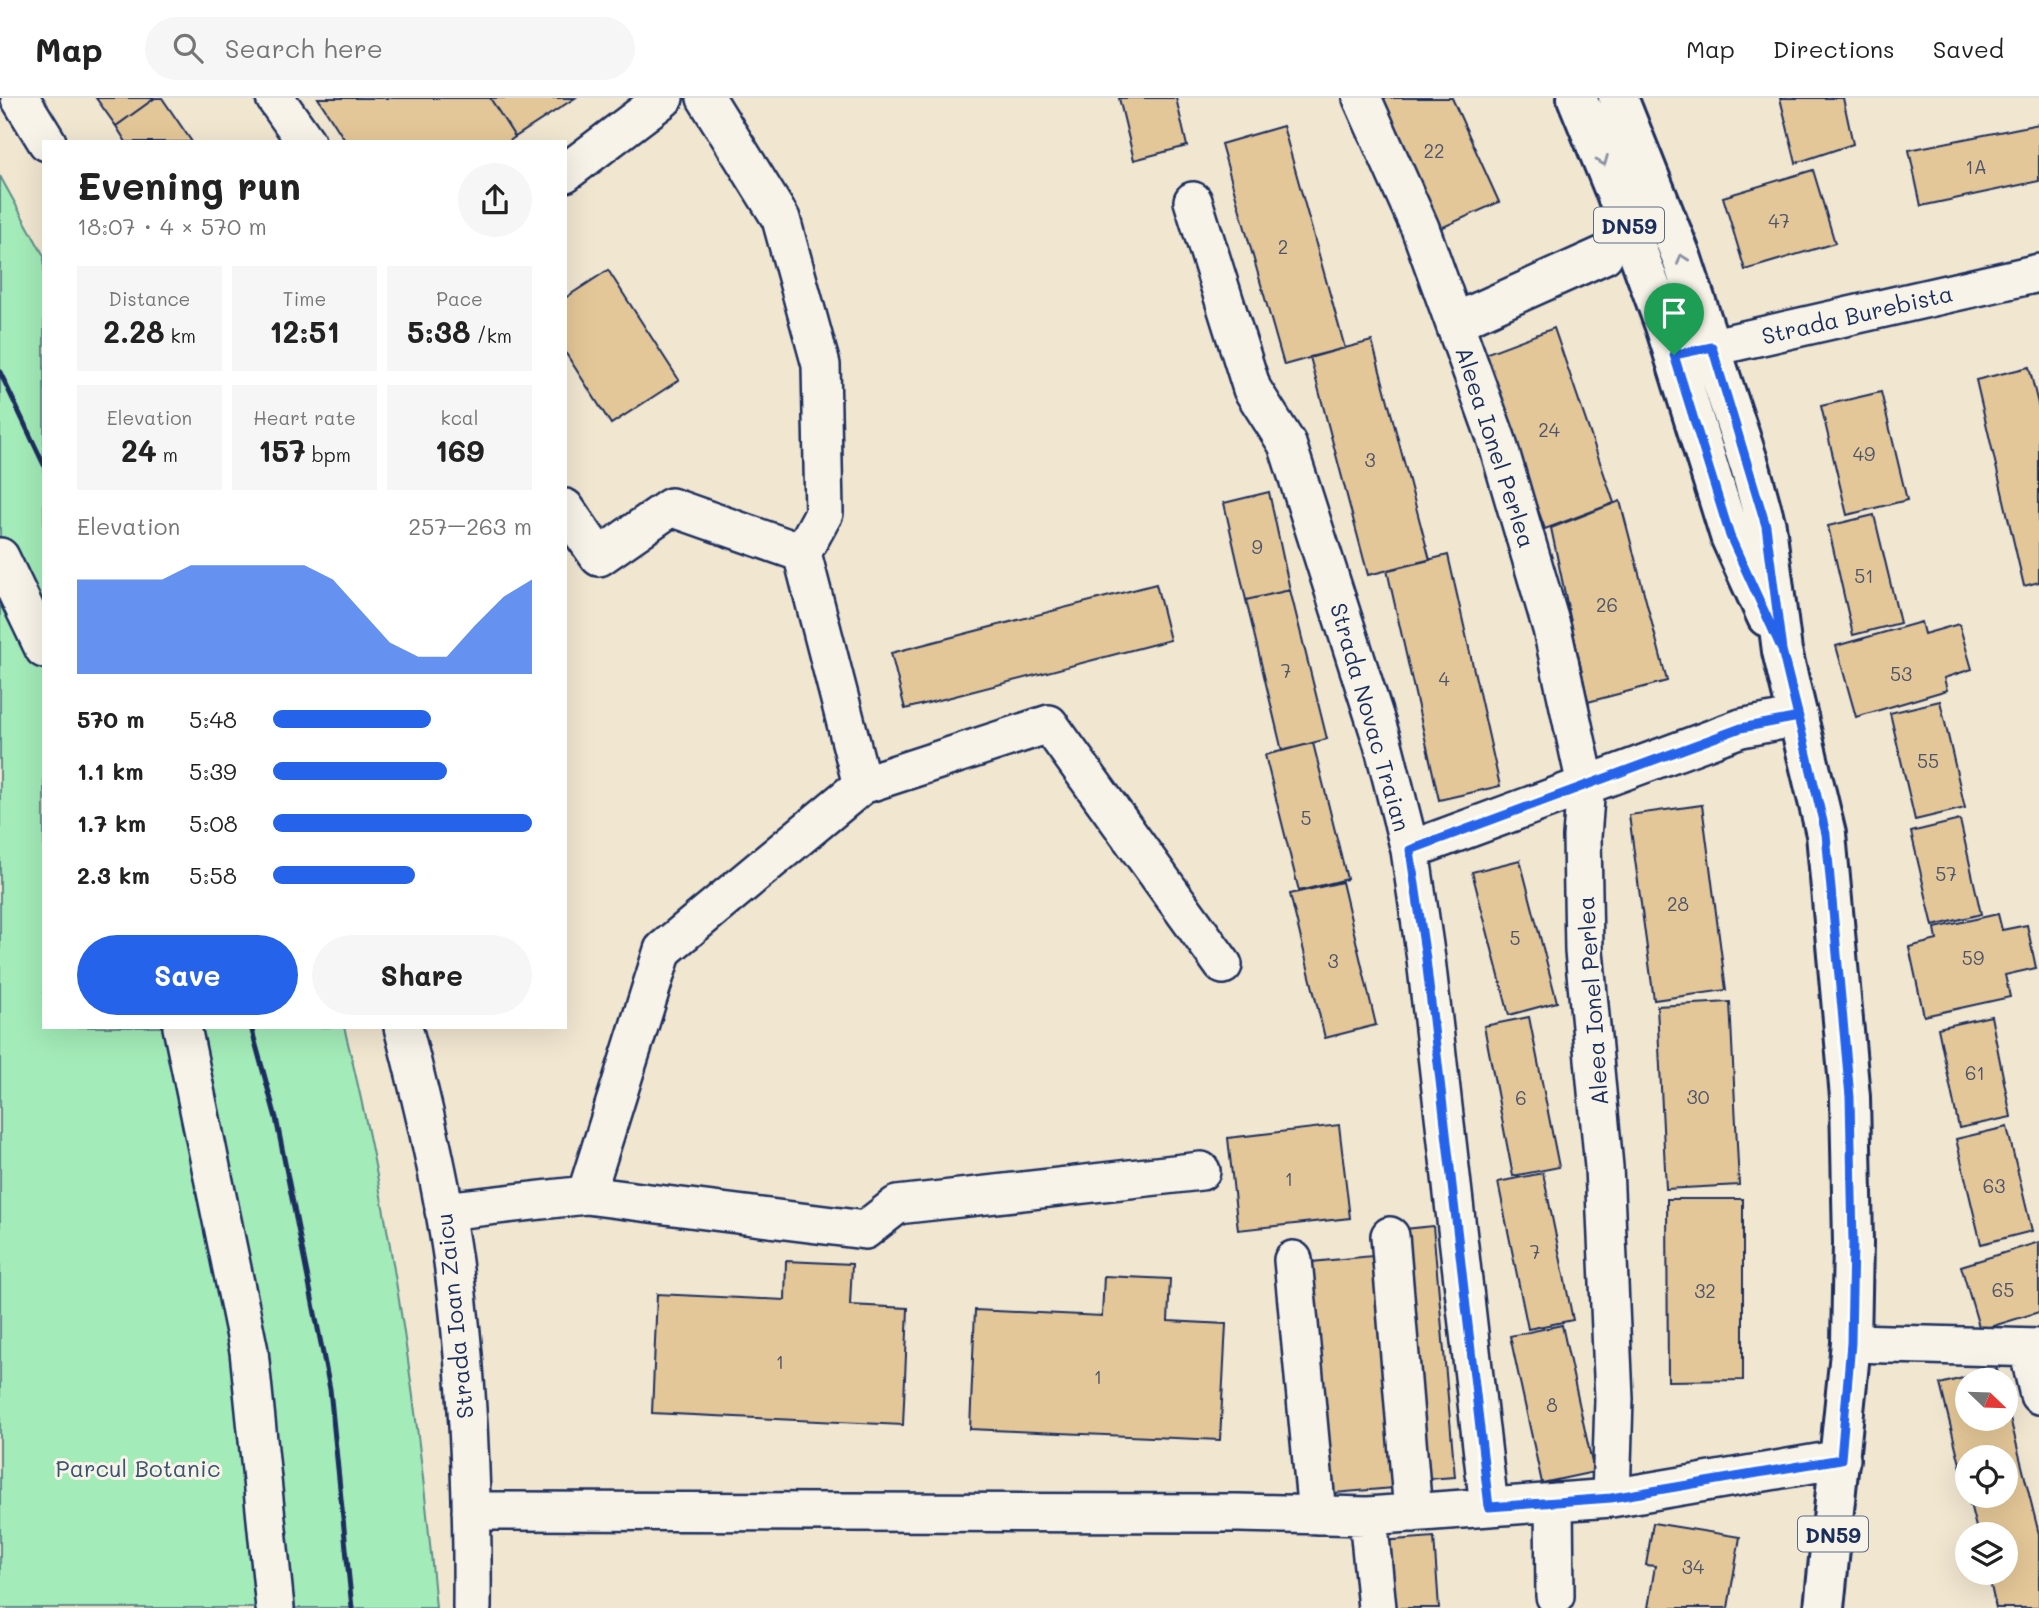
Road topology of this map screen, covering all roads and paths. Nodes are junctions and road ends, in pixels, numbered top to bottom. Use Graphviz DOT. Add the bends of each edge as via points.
graph roads {
  1 [pos="20,98"];
  2 [pos="275,98"];
  3 [pos="664,98"];
  4 [pos="706,98"];
  5 [pos="1362,98"];
  6 [pos="1577,98"];
  7 [pos="1618,98"];
  8 [pos="46,140"];
  9 [pos="305,140"];
  10 [pos="567,171"];
  11 [pos="1193,201"];
  12 [pos="1604,255"];
  13 [pos="2039,273"];
  14 [pos="1455,322"];
  15 [pos="1712,347"];
  16 [pos="1674,355"];
  17 [pos="567,511"];
  18 [pos="802,554"];
  19 [pos="0,557"];
  20 [pos="42,645"];
  21 [pos="1782,650"];
  22 [pos="1799,717"];
  23 [pos="862,785"];
  24 [pos="1586,785"];
  25 [pos="1410,850"];
  26 [pos="1223,965"];
  27 [pos="182,1029"];
  28 [pos="403,1029"];
  29 [pos="1201,1171"];
  30 [pos="586,1195"];
  31 [pos="444,1211"];
  32 [pos="1390,1236"];
  33 [pos="1293,1260"];
  34 [pos="1851,1343"];
  35 [pos="2034,1349"];
  36 [pos="2039,1395"];
  37 [pos="1841,1459"];
  38 [pos="1611,1498"];
  39 [pos="1554,1502"];
  40 [pos="1489,1507"];
  41 [pos="471,1511"];
  42 [pos="1413,1513"];
  43 [pos="1317,1515"];
  44 [pos="1368,1516"];
  45 [pos="1555,1596"];
  46 [pos="275,1608"];
  47 [pos="472,1608"];
  48 [pos="1377,1608"];
  49 [pos="1824,1608"];
  1 -- 8 [label="street"];
  2 -- 9 [label="street"];
  3 -- 10 [label="street"];
  4 -- 18 [label="street" via="781,219 821,365 824,513"];
  5 -- 14 [label="street, Aleea Ionel Perlea" via="1420,228"];
  6 -- 16 [label="main road, DN59, one-way"];
  15 -- 7 [label="main road, DN59, one-way"];
  11 -- 25 [label="street, Strada Novac Traian" via="1252,389 1287,444 1383,744"];
  12 -- 14 [label="street"];
  13 -- 15 [label="street, Strada Burebista"];
  14 -- 24 [label="street, Aleea Ionel Perlea" via="1540,586"];
  15 -- 16 [label="street, Strada Burebista"];
  15 -- 21 [label="main road, DN59" via="1766,526"];
  16 -- 21 [label="main road, DN59" via="1730,536"];
  17 -- 18 [label="street" via="599,557 671,507"];
  18 -- 23 [label="street"];
  19 -- 20 [label="street"];
  21 -- 22 [label="main road, DN59"];
  22 -- 24 [label="street" via="1741,728"];
  22 -- 34 [label="main road, DN59" via="1826,834 1850,1097"];
  23 -- 26 [label="street" via="1049,724"];
  23 -- 30 [label="street" via="663,950"];
  24 -- 25 [label="street"];
  24 -- 38 [label="street, Aleea Ionel Perlea" via="1584,951 1604,1167 1614,1399"];
  25 -- 40 [label="street, Strada Novac Traian"];
  27 -- 46 [label="street" via="249,1351"];
  28 -- 31 [label="street, Strada Ioan Zaicu"];
  29 -- 30 [label="street" via="897,1205 865,1230"];
  30 -- 31 [label="street"];
  31 -- 41 [label="street, Strada Ioan Zaicu" via="465,1389"];
  32 -- 42 [label="street"];
  33 -- 43 [label="street"];
  34 -- 35 [label="street"];
  34 -- 37 [label="main road, DN59"];
  35 -- 36 [label="street"];
  37 -- 38 [label="street"];
  37 -- 49 [label="main road, DN59"];
  38 -- 39 [label="street"];
  39 -- 40 [label="street"];
  39 -- 45 [label="street"];
  40 -- 42 [label="street"];
  41 -- 43 [label="street"];
  41 -- 47 [label="street, Strada Ioan Zaicu"];
  42 -- 44 [label="street"];
  43 -- 44 [label="street"];
  44 -- 48 [label="street"];
}
